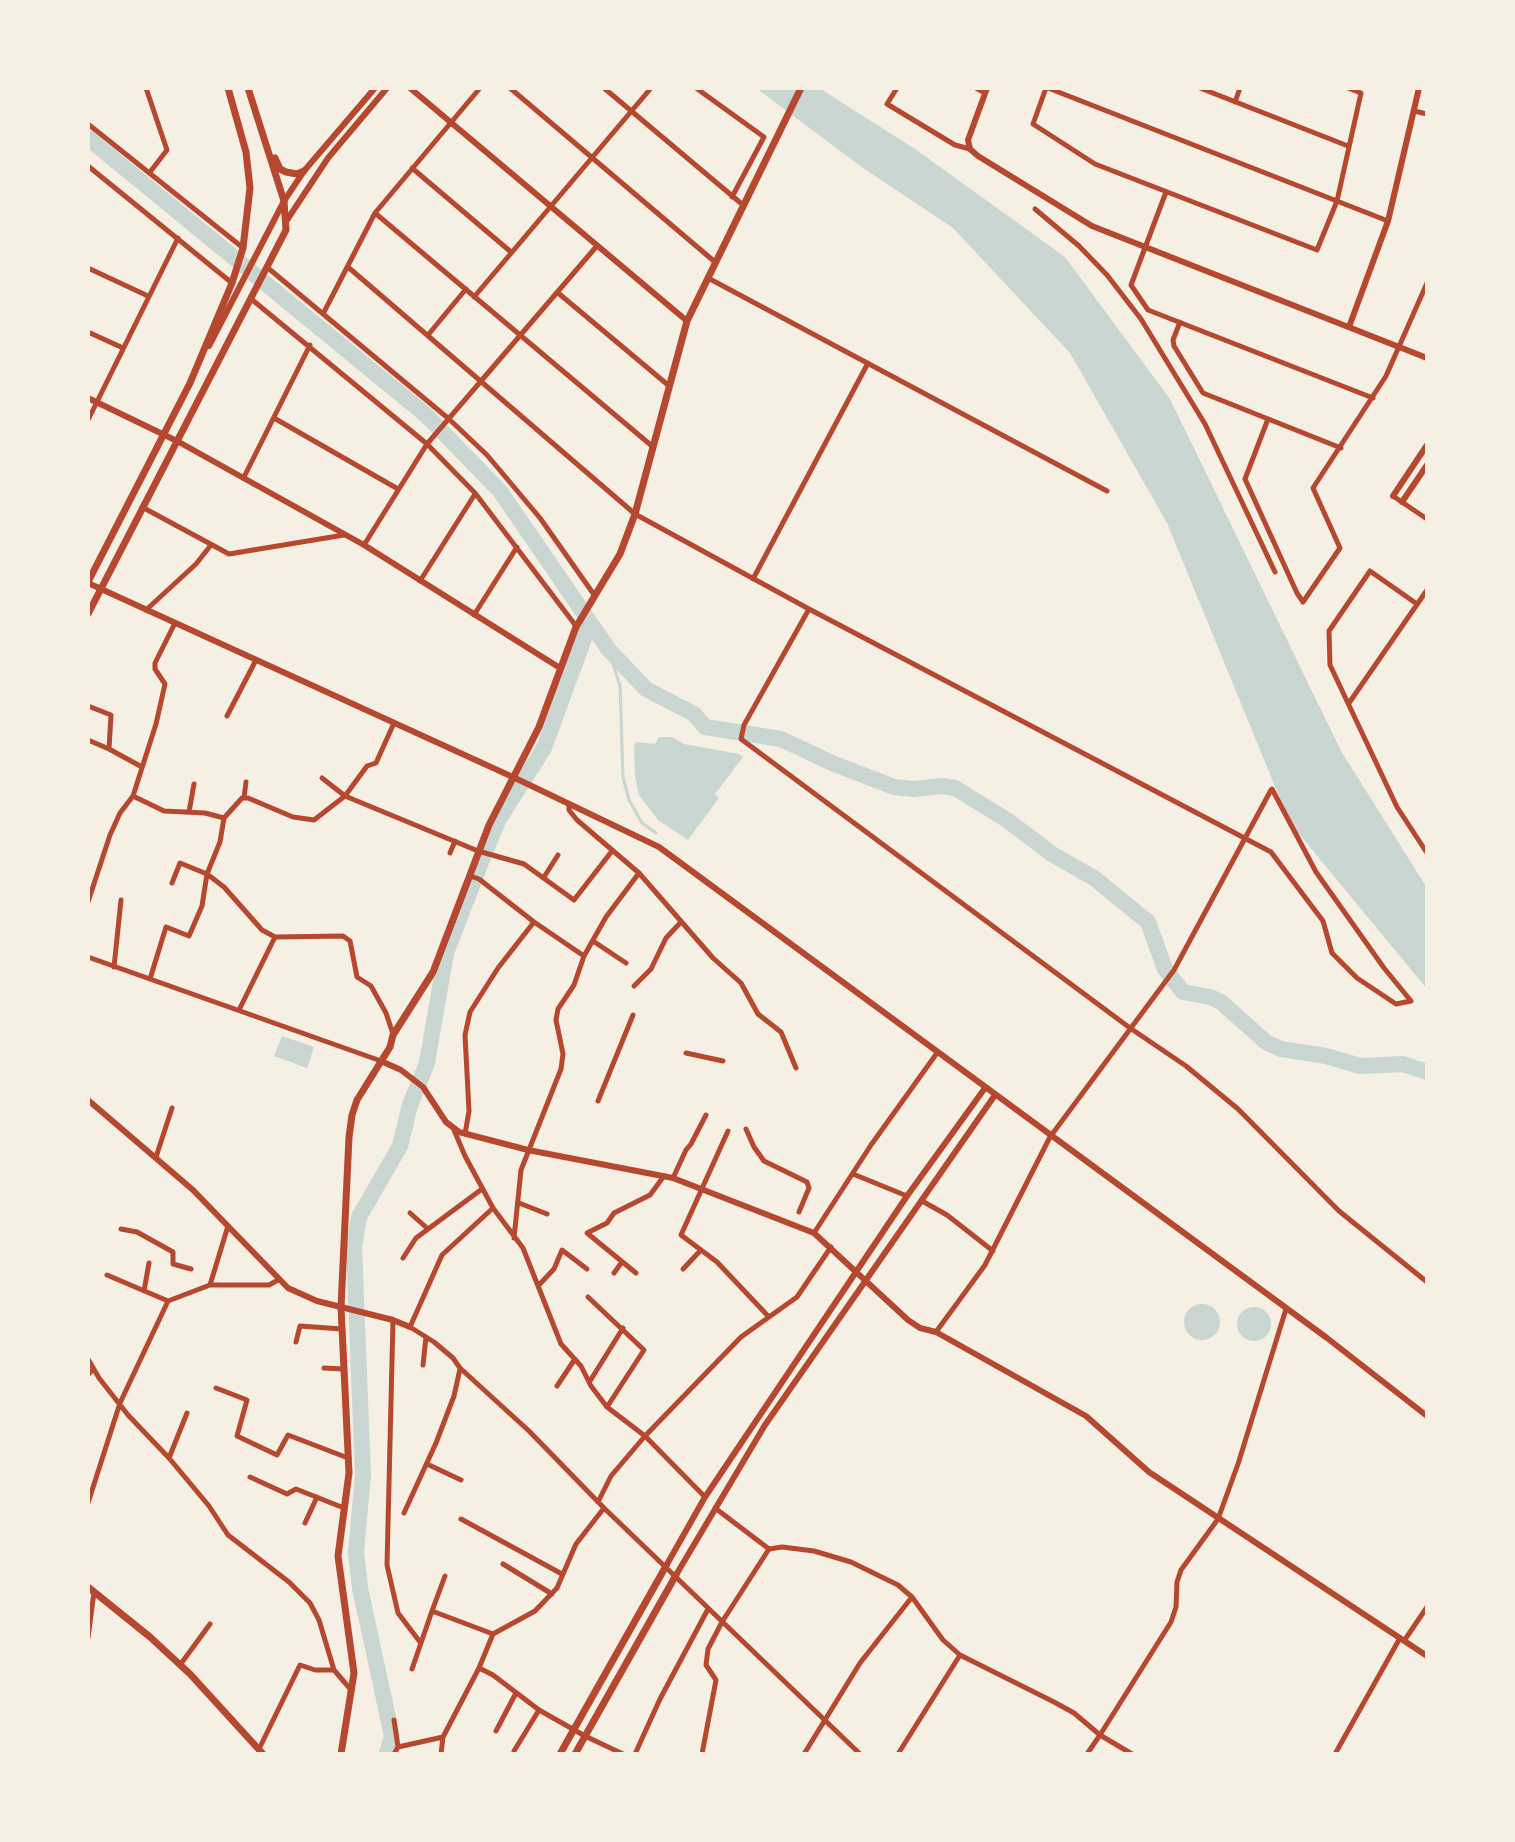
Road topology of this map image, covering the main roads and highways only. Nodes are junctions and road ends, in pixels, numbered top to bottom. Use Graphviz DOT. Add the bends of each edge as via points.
graph roads {
  1 [pos="228,88"];
  2 [pos="248,88"];
  3 [pos="801,88"];
  4 [pos="265,138"];
  5 [pos="304,171"];
  6 [pos="88,582"];
  7 [pos="88,614"];
  8 [pos="666,1566"];
  9 [pos="676,1575"];
  10 [pos="91,1589"];
  11 [pos="261,1751"];
  12 [pos="341,1754"];
  13 [pos="560,1754"];
  14 [pos="575,1754"];
  1 -- 6 [label="main road" via="248,164 243,248 190,383"];
  2 -- 4 [label="main road"];
  3 -- 12 [label="main road" via="687,321 620,554 578,624 539,727 489,825 474,877 433,972 352,1115 342,1329 349,1459 338,1556 353,1656"];
  4 -- 5 [label="main road" via="280,169"];
  4 -- 7 [label="main road" via="284,201 286,230"];
  8 -- 13 [label="main road"];
  9 -- 14 [label="main road"];
  10 -- 11 [label="main road" via="180,1665"];
}
